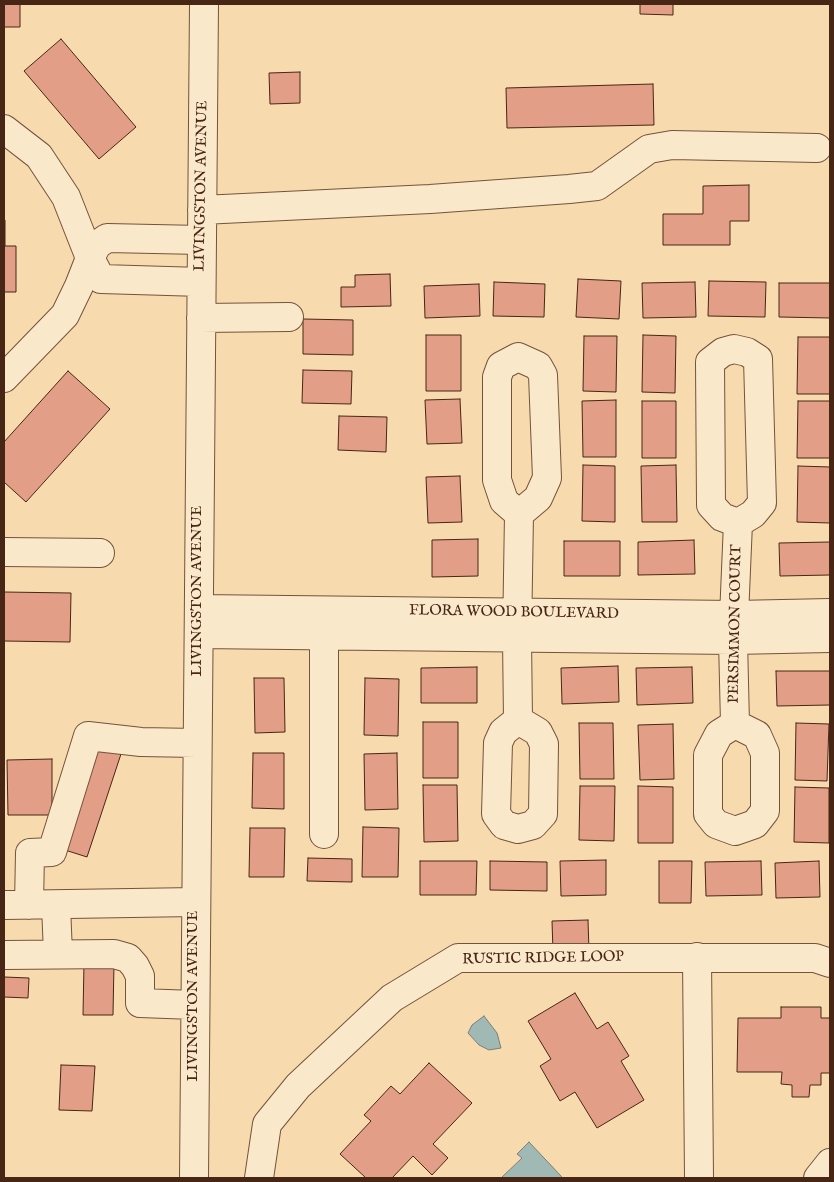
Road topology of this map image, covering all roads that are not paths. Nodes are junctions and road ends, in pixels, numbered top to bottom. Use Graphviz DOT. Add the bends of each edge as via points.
graph roads {
  1 [pos="204,4"];
  2 [pos="4,128"];
  3 [pos="817,148"];
  4 [pos="202,210"];
  5 [pos="202,240"];
  6 [pos="90,258"];
  7 [pos="201,282"];
  8 [pos="289,317"];
  9 [pos="201,318"];
  10 [pos="4,378"];
  11 [pos="519,514"];
  12 [pos="738,524"];
  13 [pos="4,552"];
  14 [pos="100,553"];
  15 [pos="830,613"];
  16 [pos="199,622"];
  17 [pos="324,624"];
  18 [pos="517,625"];
  19 [pos="734,627"];
  20 [pos="830,638"];
  21 [pos="518,720"];
  22 [pos="735,724"];
  23 [pos="196,743"];
  24 [pos="324,834"];
  25 [pos="195,902"];
  26 [pos="56,904"];
  27 [pos="16,905"];
  28 [pos="58,954"];
  29 [pos="4,955"];
  30 [pos="697,957"];
  31 [pos="830,963"];
  32 [pos="194,1005"];
  33 [pos="830,1163"];
  34 [pos="194,1178"];
  35 [pos="259,1178"];
  36 [pos="699,1178"];
  37 [pos="818,1178"];
  1 -- 4 [label="street, LIVINGSTON AVENUE"];
  2 -- 6 [label="street" via="39,156 66,197"];
  3 -- 4 [label="street" via="672,145 649,149 597,186 430,199"];
  4 -- 5 [label="street, LIVINGSTON AVENUE"];
  5 -- 6 [label="street" via="107,238"];
  5 -- 7 [label="street, LIVINGSTON AVENUE"];
  6 -- 7 [label="street" via="101,279"];
  6 -- 10 [label="street" via="65,314"];
  7 -- 9 [label="street, LIVINGSTON AVENUE"];
  8 -- 9 [label="street"];
  9 -- 16 [label="street, LIVINGSTON AVENUE"];
  11 -- 11 [label="street" via="504,501 497,480 497,377 501,366 518,358 538,366 543,375 547,478 538,498"];
  11 -- 18 [label="street"];
  12 -- 12 [label="street, PERSIMMON COURT" via="722,517 711,505 710,362 734,348 758,359 762,503"];
  12 -- 19 [label="street, PERSIMMON COURT"];
  13 -- 14 [label="street"];
  15 -- 19 [label="street, FLORA WOOD BOULEVARD"];
  16 -- 17 [label="street, FLORA WOOD BOULEVARD"];
  16 -- 23 [label="street, LIVINGSTON AVENUE"];
  17 -- 18 [label="street, FLORA WOOD BOULEVARD"];
  17 -- 24 [label="street"];
  18 -- 19 [label="street, FLORA WOOD BOULEVARD"];
  18 -- 21 [label="street"];
  19 -- 20 [label="street, FLORA WOOD BOULEVARD"];
  19 -- 22 [label="street, PERSIMMON COURT"];
  23 -- 25 [label="street, LIVINGSTON AVENUE"];
  23 -- 27 [label="street" via="88,736 52,852 30,853"];
  25 -- 26 [label="street"];
  25 -- 32 [label="street, LIVINGSTON AVENUE"];
  26 -- 27 [label="street"];
  26 -- 28 [label="street"];
  28 -- 29 [label="street"];
  28 -- 32 [label="street" via="114,954 128,958 140,976 140,1003"];
  30 -- 31 [label="street, RUSTIC RIDGE LOOP" via="816,958"];
  30 -- 35 [label="street, RUSTIC RIDGE LOOP" via="458,958 392,998 298,1086 266,1124"];
  30 -- 36 [label="street"];
  32 -- 34 [label="street, LIVINGSTON AVENUE"];
  33 -- 37 [label="street"];
}
